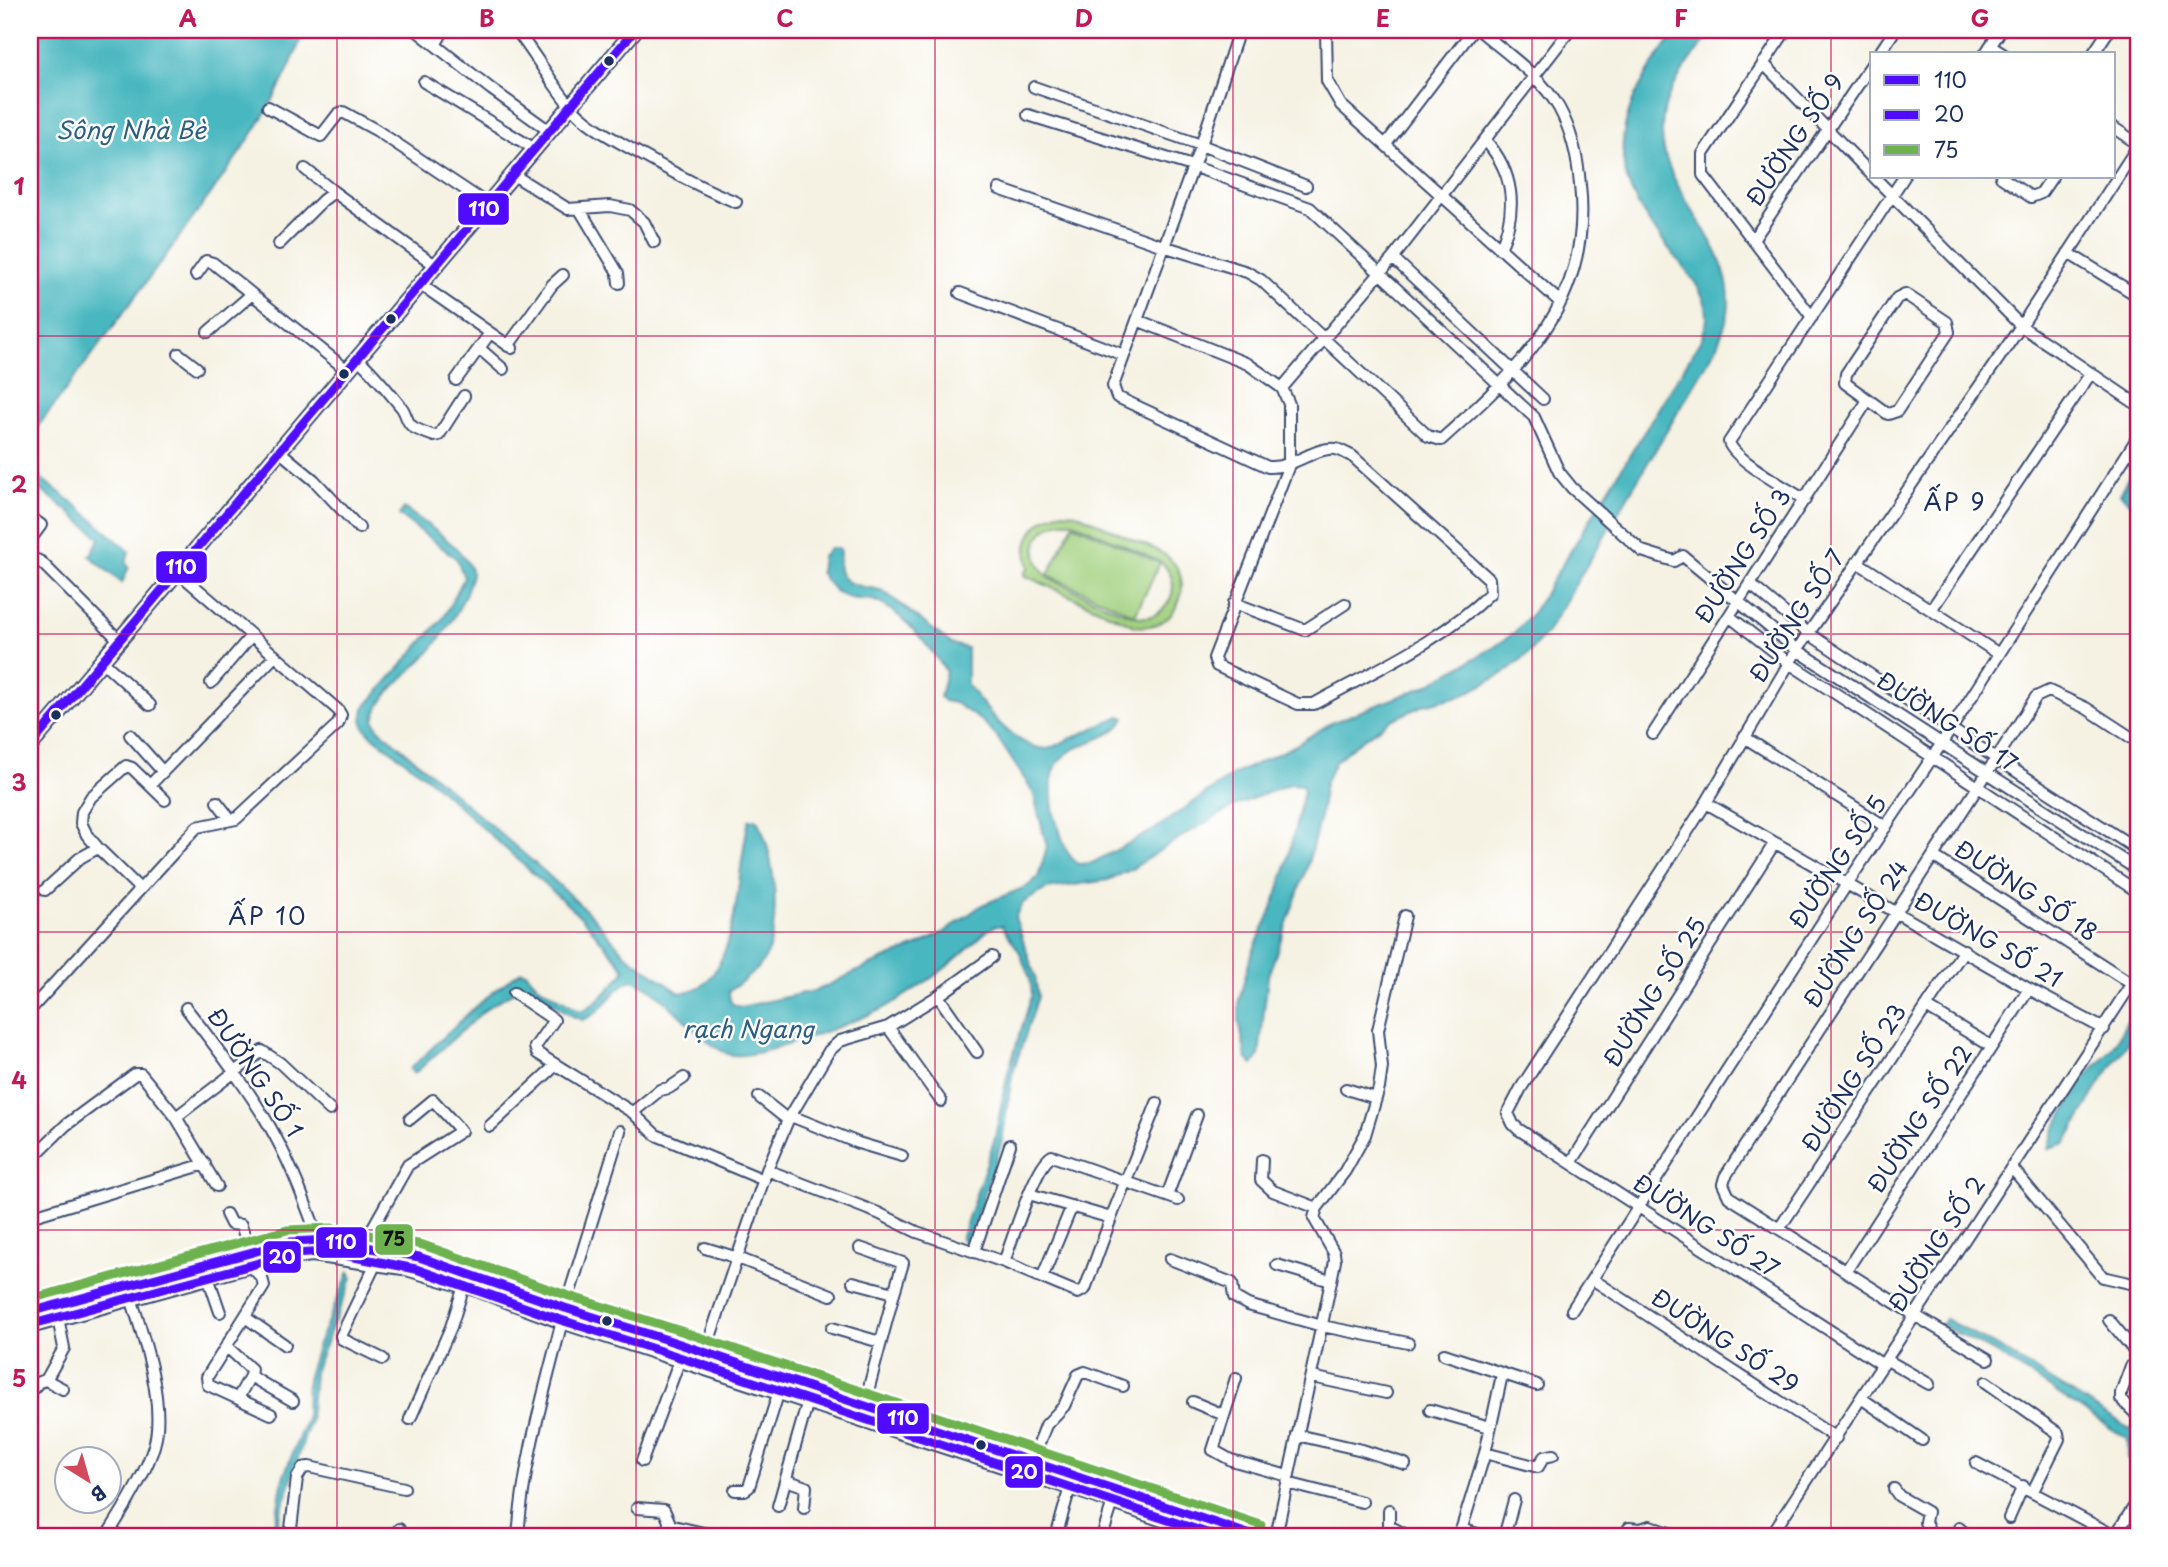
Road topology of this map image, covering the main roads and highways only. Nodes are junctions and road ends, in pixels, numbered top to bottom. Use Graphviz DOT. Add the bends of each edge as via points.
graph roads {
  1 [pos="635,30"];
  2 [pos="30,746"];
  3 [pos="250,1259"];
  4 [pos="30,1312"];
  5 [pos="563,1315"];
  6 [pos="30,1326"];
  7 [pos="953,1442"];
  8 [pos="1189,1533"];
  9 [pos="1214,1537"];
  10 [pos="1258,1537"];
  1 -- 2 [label="main road"];
  3 -- 4 [label="main road"];
  3 -- 5 [label="main road" via="312,1254 402,1267"];
  3 -- 5 [label="main road" via="290,1242 363,1245 419,1257"];
  3 -- 6 [label="main road" via="208,1277"];
  5 -- 7 [label="main road" via="808,1401"];
  5 -- 7 [label="main road" via="705,1352"];
  7 -- 8 [label="main road"];
  7 -- 10 [label="main road" via="1032,1462"];
  8 -- 9 [label="main road"];
}
